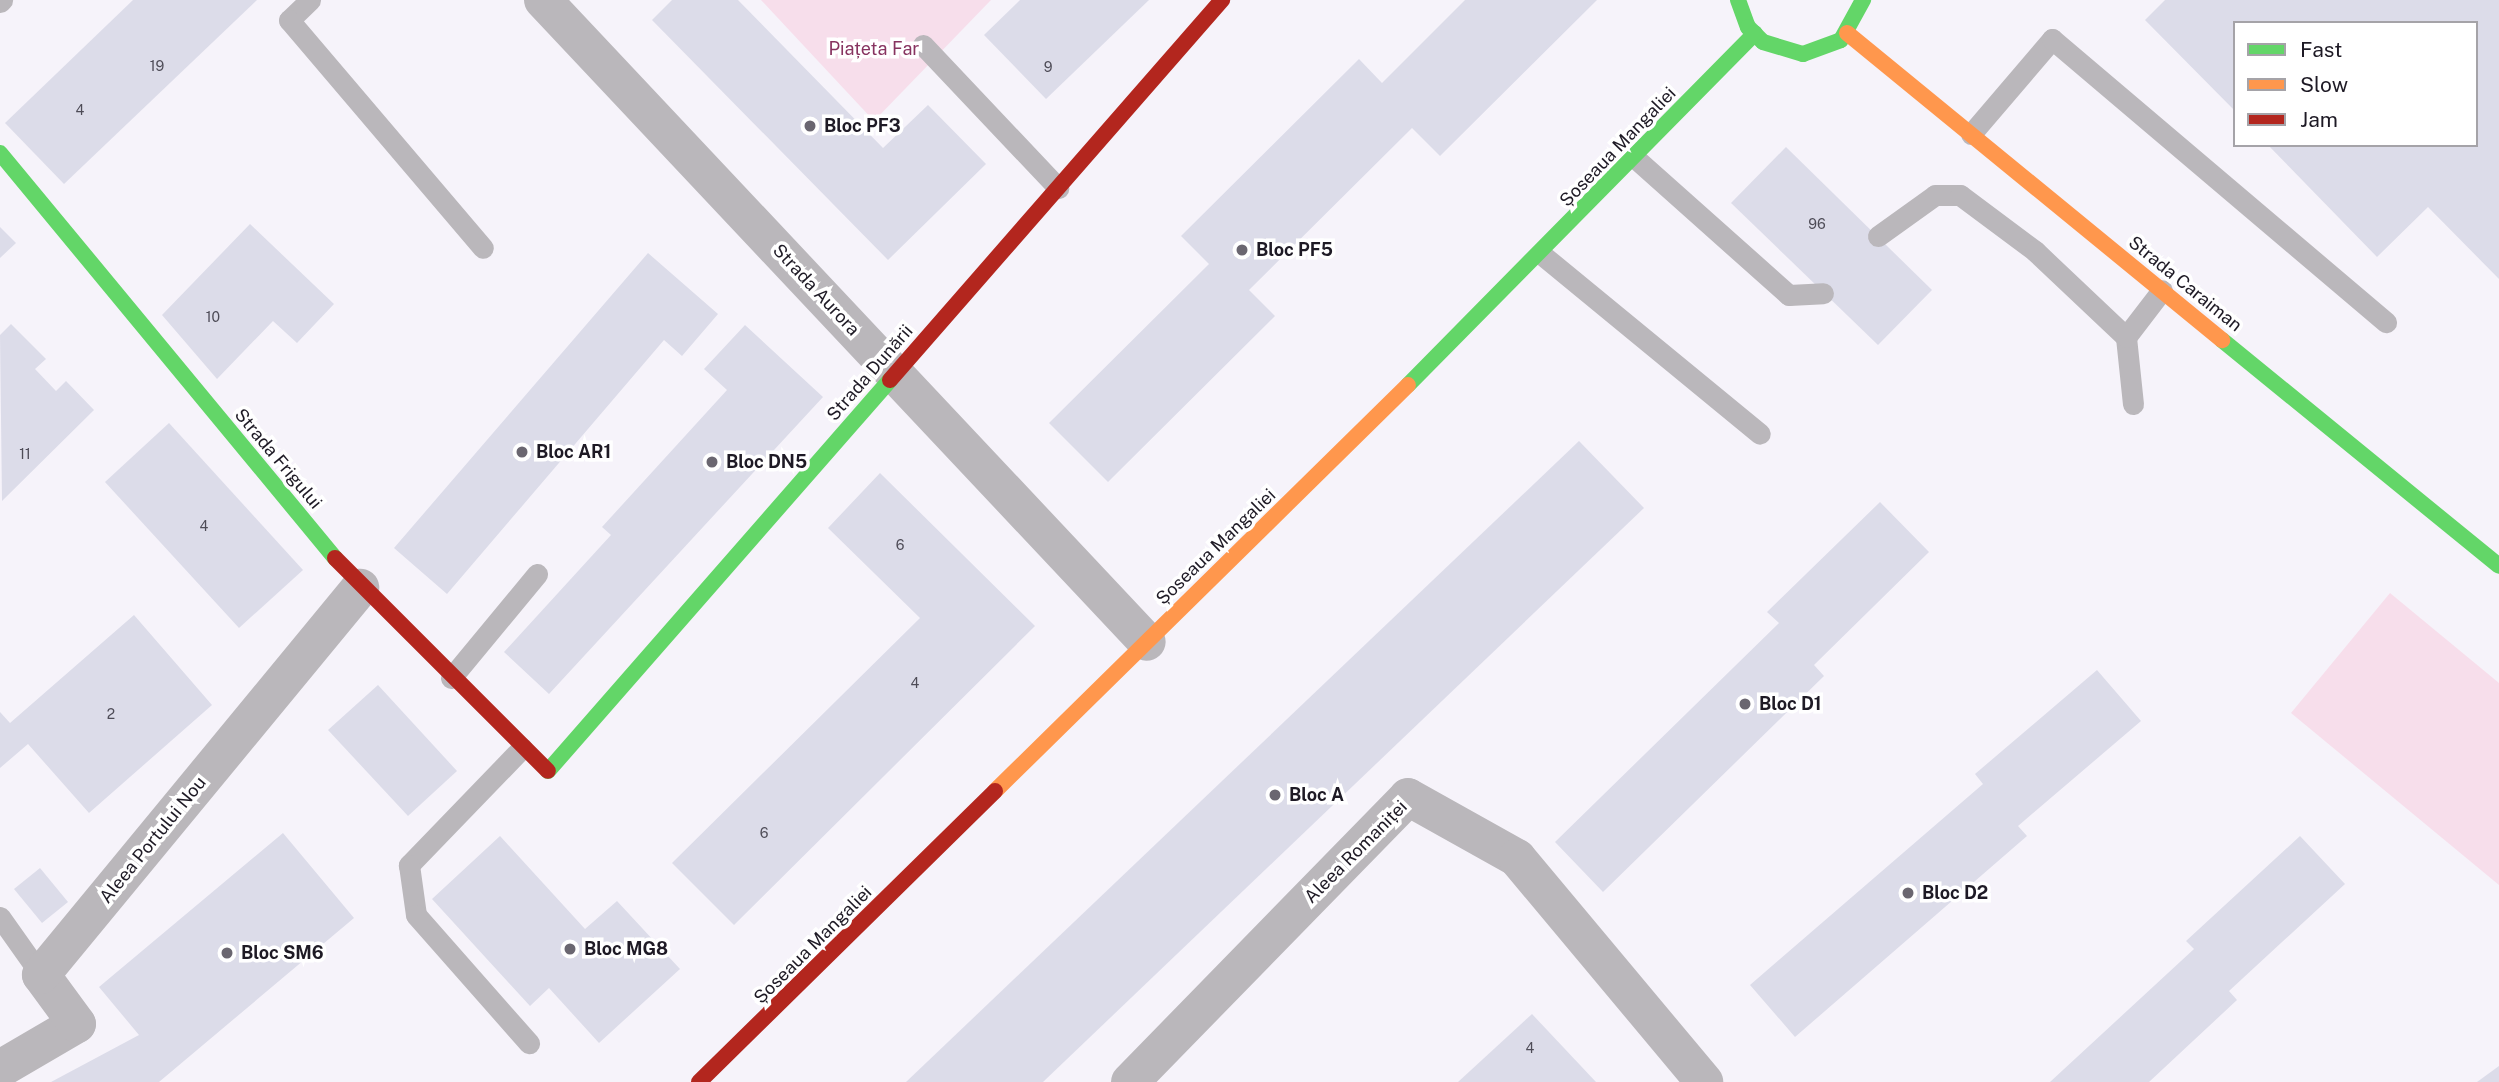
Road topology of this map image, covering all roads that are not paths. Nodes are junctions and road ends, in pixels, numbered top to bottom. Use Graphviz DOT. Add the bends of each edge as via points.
graph roads {
  1 [pos="310,0"];
  2 [pos="543,0"];
  3 [pos="1222,0"];
  4 [pos="1738,0"];
  5 [pos="1864,0"];
  6 [pos="1755,33"];
  7 [pos="1847,33"];
  8 [pos="923,45"];
  9 [pos="1971,134"];
  10 [pos="0,153"];
  11 [pos="1636,158"];
  12 [pos="1058,188"];
  13 [pos="1878,236"];
  14 [pos="483,248"];
  15 [pos="1541,254"];
  16 [pos="2162,290"];
  17 [pos="1824,293"];
  18 [pos="2386,322"];
  19 [pos="2126,337"];
  20 [pos="895,374"];
  21 [pos="2133,404"];
  22 [pos="1760,434"];
  23 [pos="2499,566"];
  24 [pos="537,574"];
  25 [pos="360,588"];
  26 [pos="1147,642"];
  27 [pos="451,678"];
  28 [pos="522,748"];
  29 [pos="547,772"];
  30 [pos="0,917"];
  31 [pos="41,975"];
  32 [pos="529,1043"];
  33 [pos="0,1069"];
  34 [pos="699,1082"];
  35 [pos="1130,1082"];
  36 [pos="1704,1082"];
  1 -- 14 [label="lane" via="289,20"];
  2 -- 20 [label="street, Strada Aurora"];
  3 -- 12 [label="street, Strada Dunării"];
  4 -- 6 [label="street"];
  5 -- 7 [label="street"];
  6 -- 7 [label="street" via="1783,51 1803,54 1823,50"];
  6 -- 11 [label="street, Șoseaua Mangaliei"];
  7 -- 9 [label="street, Strada Caraiman"];
  8 -- 12 [label="lane"];
  9 -- 16 [label="street, Strada Caraiman"];
  9 -- 18 [label="lane" via="2052,39"];
  10 -- 25 [label="street, Strada Frigului"];
  11 -- 15 [label="street, Șoseaua Mangaliei"];
  11 -- 17 [label="lane" via="1789,295"];
  12 -- 20 [label="street, Strada Dunării"];
  13 -- 19 [label="lane" via="1935,195 1960,195 2035,251"];
  15 -- 22 [label="lane"];
  15 -- 26 [label="street, Șoseaua Mangaliei"];
  16 -- 19 [label="lane"];
  16 -- 23 [label="street, Strada Caraiman"];
  19 -- 21 [label="lane"];
  20 -- 26 [label="street, Strada Aurora"];
  20 -- 29 [label="street, Strada Dunării"];
  24 -- 27 [label="lane"];
  25 -- 27 [label="street, Strada Frigului"];
  25 -- 31 [label="street, Aleea Portului Nou"];
  26 -- 34 [label="street, Șoseaua Mangaliei"];
  27 -- 28 [label="street, Strada Frigului"];
  28 -- 29 [label="street, Strada Frigului"];
  28 -- 32 [label="lane" via="409,866 416,915"];
  30 -- 31 [label="lane"];
  31 -- 33 [label="street" via="77,1024"];
  35 -- 36 [label="street, Aleea Romaniței" via="1408,797 1517,858"];
}
